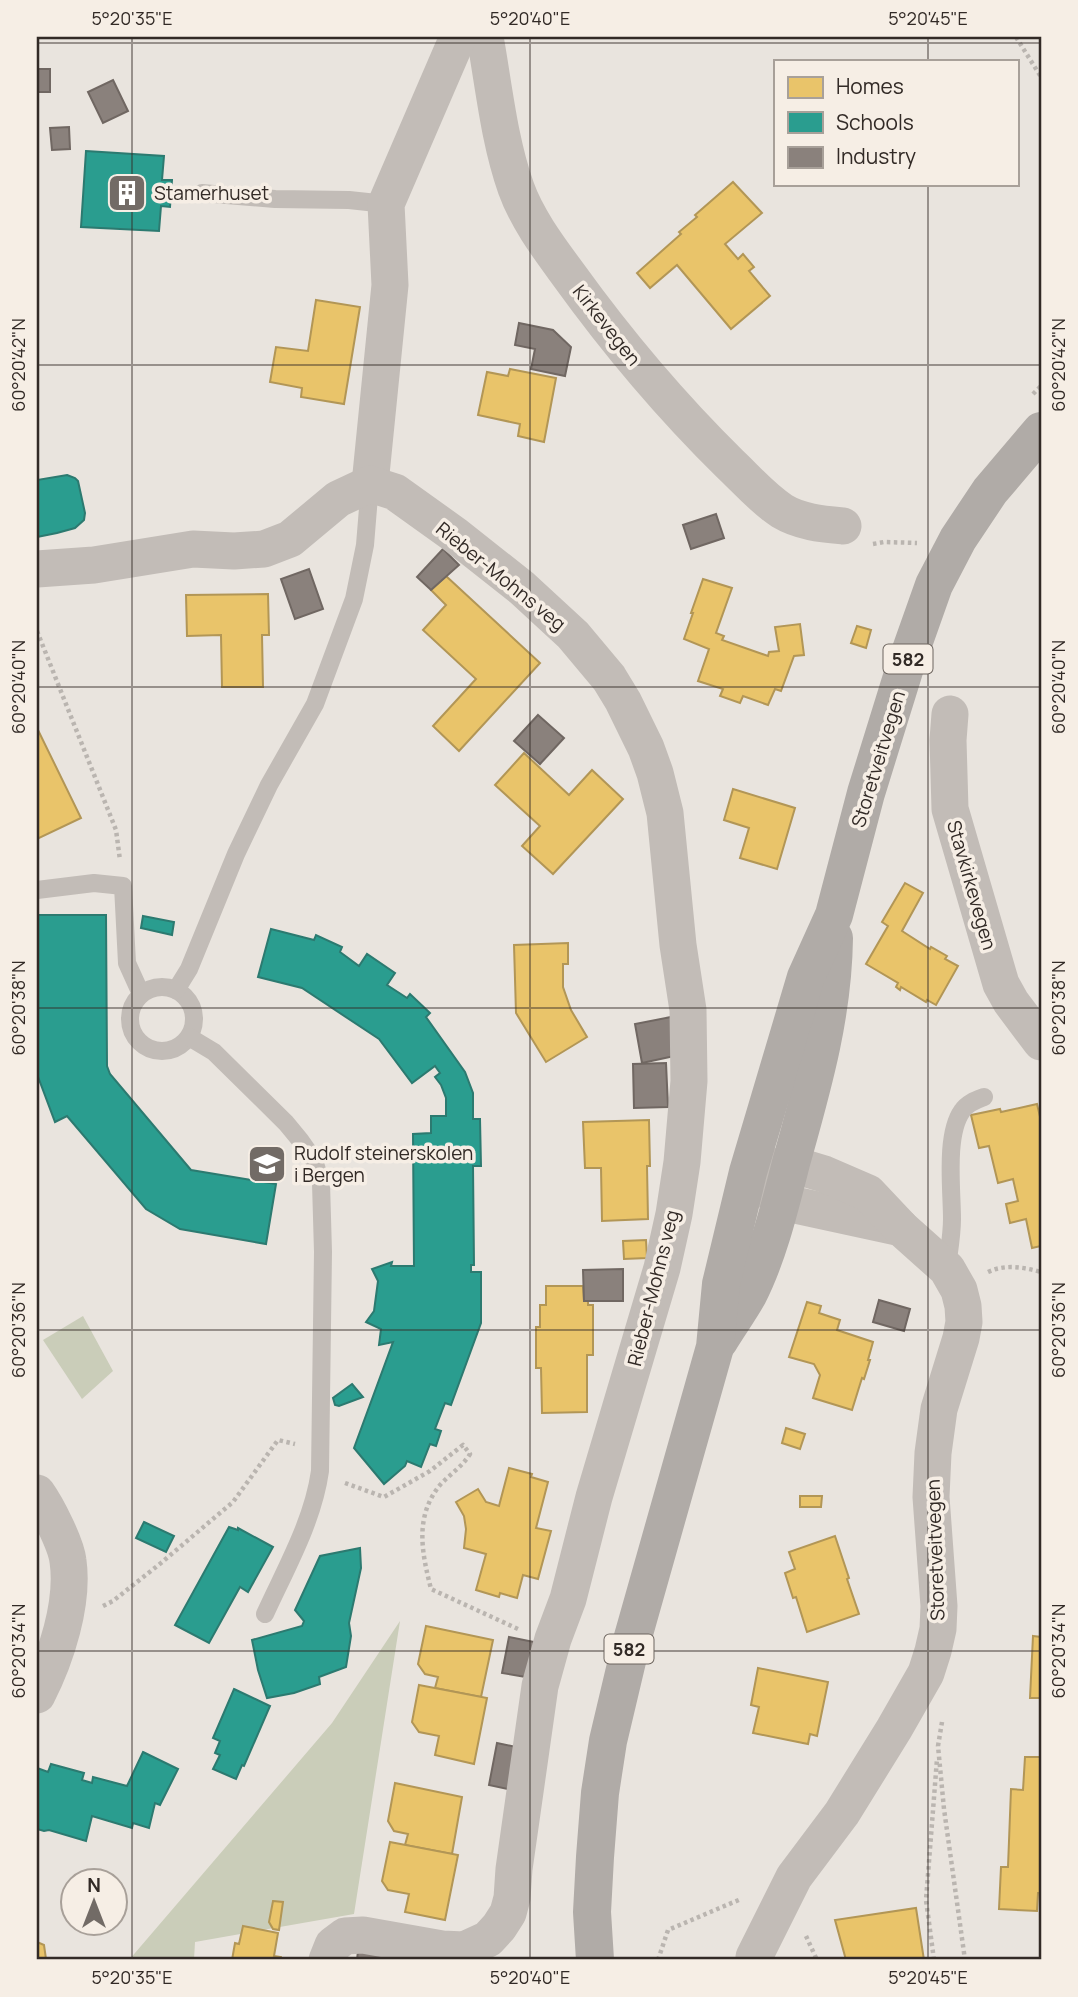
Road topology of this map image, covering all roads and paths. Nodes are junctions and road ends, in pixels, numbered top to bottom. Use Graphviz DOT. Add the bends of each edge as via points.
graph roads {
  1 [pos="457,37"];
  2 [pos="485,37"];
  3 [pos="1016,37"];
  4 [pos="1041,77"];
  5 [pos="202,193"];
  6 [pos="386,204"];
  7 [pos="1041,431"];
  8 [pos="369,484"];
  9 [pos="843,526"];
  10 [pos="37,569"];
  11 [pos="37,631"];
  12 [pos="950,713"];
  13 [pos="123,886"];
  14 [pos="37,891"];
  15 [pos="834,915"];
  16 [pos="176,990"];
  17 [pos="141,994"];
  18 [pos="189,1037"];
  19 [pos="1041,1042"];
  20 [pos="984,1097"];
  21 [pos="791,1164"];
  22 [pos="748,1172"];
  23 [pos="781,1202"];
  24 [pos="901,1227"];
  25 [pos="1041,1272"];
  26 [pos="952,1278"];
  27 [pos="715,1347"];
  28 [pos="320,1449"];
  29 [pos="320,1471"];
  30 [pos="37,1493"];
  31 [pos="65,1607"];
  32 [pos="265,1614"];
  33 [pos="552,1639"];
  34 [pos="37,1695"];
  35 [pos="944,1712"];
  36 [pos="938,1746"];
  37 [pos="743,1898"];
  38 [pos="754,1957"];
  39 [pos="327,1960"];
  40 [pos="594,1960"];
  41 [pos="658,1960"];
  42 [pos="934,1960"];
  43 [pos="965,1960"];
  1 -- 6 [label="street"];
  2 -- 9 [label="street, Kirkevegen" via="516,188 593,309 660,390 764,496 783,512 810,523"];
  3 -- 4 [label="path"];
  5 -- 6 [label="lane"];
  6 -- 8 [label="street" via="390,285"];
  7 -- 15 [label="main road, Storetveitvegen / 582" via="990,491 934,585 866,793"];
  8 -- 10 [label="street" via="338,499 290,539 264,549 193,549"];
  8 -- 16 [label="lane" via="365,545 354,600 315,704 269,785"];
  8 -- 33 [label="street, Rieber-Mohns veg" via="395,492 455,535 573,635 616,687 635,723 665,813 689,1031 682,1161 662,1268 568,1599"];
  11 -- 13 [label="path" via="116,830"];
  12 -- 19 [label="street, Stavkirkevegen" via="950,809 1001,984"];
  13 -- 14 [label="lane" via="94,883"];
  13 -- 17 [label="lane" via="127,963"];
  15 -- 21 [label="main road, Storetveitvegen / 582" via="833,962 820,1060"];
  15 -- 22 [label="main road, Storetveitvegen / 582" via="806,977"];
  16 -- 17 [label="lane" via="158,987"];
  16 -- 18 [label="lane" via="191,1005 194,1027"];
  17 -- 18 [label="lane" via="130,1013 133,1035 140,1044 161,1052 182,1045"];
  18 -- 28 [label="lane" via="214,1052 286,1123 314,1160 321,1183 323,1252"];
  20 -- 26 [label="lane, Storetveitvegen" via="961,1111 954,1131"];
  21 -- 22 [label="street"];
  21 -- 23 [label="main road, Storetveitvegen / 582"];
  21 -- 24 [label="street" via="867,1193"];
  22 -- 23 [label="street"];
  22 -- 27 [label="main road, Storetveitvegen / 582" via="721,1284"];
  23 -- 24 [label="street"];
  23 -- 27 [label="main road, Storetveitvegen / 582" via="748,1295"];
  24 -- 26 [label="street"];
  25 -- 26 [label="path" via="1007,1267"];
  26 -- 38 [label="street, Storetveitvegen" via="964,1322 939,1409 933,1453 931,1497 939,1605 933,1651 926,1673 842,1813 794,1877"];
  27 -- 40 [label="main road, Storetveitvegen / 582" via="608,1741 595,1857"];
  28 -- 29 [label="lane"];
  28 -- 31 [label="path" via="278,1440 233,1502 122,1594 104,1605"];
  29 -- 32 [label="lane" via="305,1525"];
  29 -- 33 [label="path" via="384,1497 430,1471 463,1445 470,1454 440,1485 425,1516 421,1536 431,1589"];
  30 -- 31 [label="street" via="68,1558"];
  31 -- 34 [label="street" via="61,1634"];
  33 -- 39 [label="street, Rieber-Mohns veg" via="540,1686 512,1901 504,1922 488,1939 456,1951 345,1936 333,1945"];
  35 -- 36 [label="path"];
  36 -- 42 [label="path" via="926,1900"];
  36 -- 43 [label="path"];
  37 -- 41 [label="path" via="668,1930"];
}
